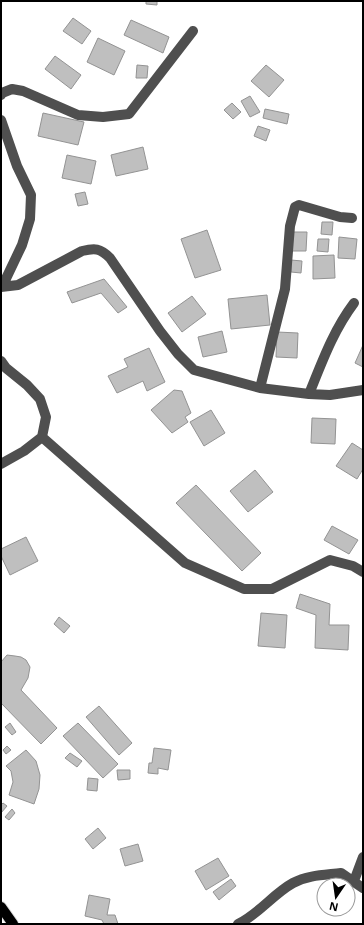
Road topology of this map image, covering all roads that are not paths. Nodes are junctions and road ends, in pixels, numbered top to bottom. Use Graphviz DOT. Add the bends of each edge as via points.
graph roads {
  1 [pos="193,31"];
  2 [pos="1,95"];
  3 [pos="1,120"];
  4 [pos="352,218"];
  5 [pos="2,287"];
  6 [pos="354,303"];
  7 [pos="1,361"];
  8 [pos="260,388"];
  9 [pos="363,390"];
  10 [pos="309,394"];
  11 [pos="42,437"];
  12 [pos="1,464"];
  13 [pos="363,572"];
  14 [pos="363,857"];
  15 [pos="348,877"];
  16 [pos="356,877"];
  17 [pos="1,907"];
  18 [pos="12,924"];
  19 [pos="238,924"];
  1 -- 2 [label="street" via="129,114 103,117 78,115 23,91 12,89"];
  3 -- 5 [label="street" via="17,166 31,195 30,219 22,245"];
  4 -- 8 [label="street" via="295,207 290,226 286,289"];
  5 -- 8 [label="street" via="18,285 82,251 102,250 160,331 194,370"];
  6 -- 10 [label="street" via="334,333"];
  7 -- 11 [label="street" via="40,399 46,417"];
  8 -- 10 [label="street"];
  9 -- 10 [label="street" via="330,395"];
  11 -- 12 [label="street"];
  11 -- 13 [label="street" via="185,563 244,589 272,589 330,560 353,566"];
  14 -- 16 [label="street"];
  15 -- 19 [label="street" via="341,873 312,876 293,883 250,918"];
  17 -- 18 [label="main road"];
}
